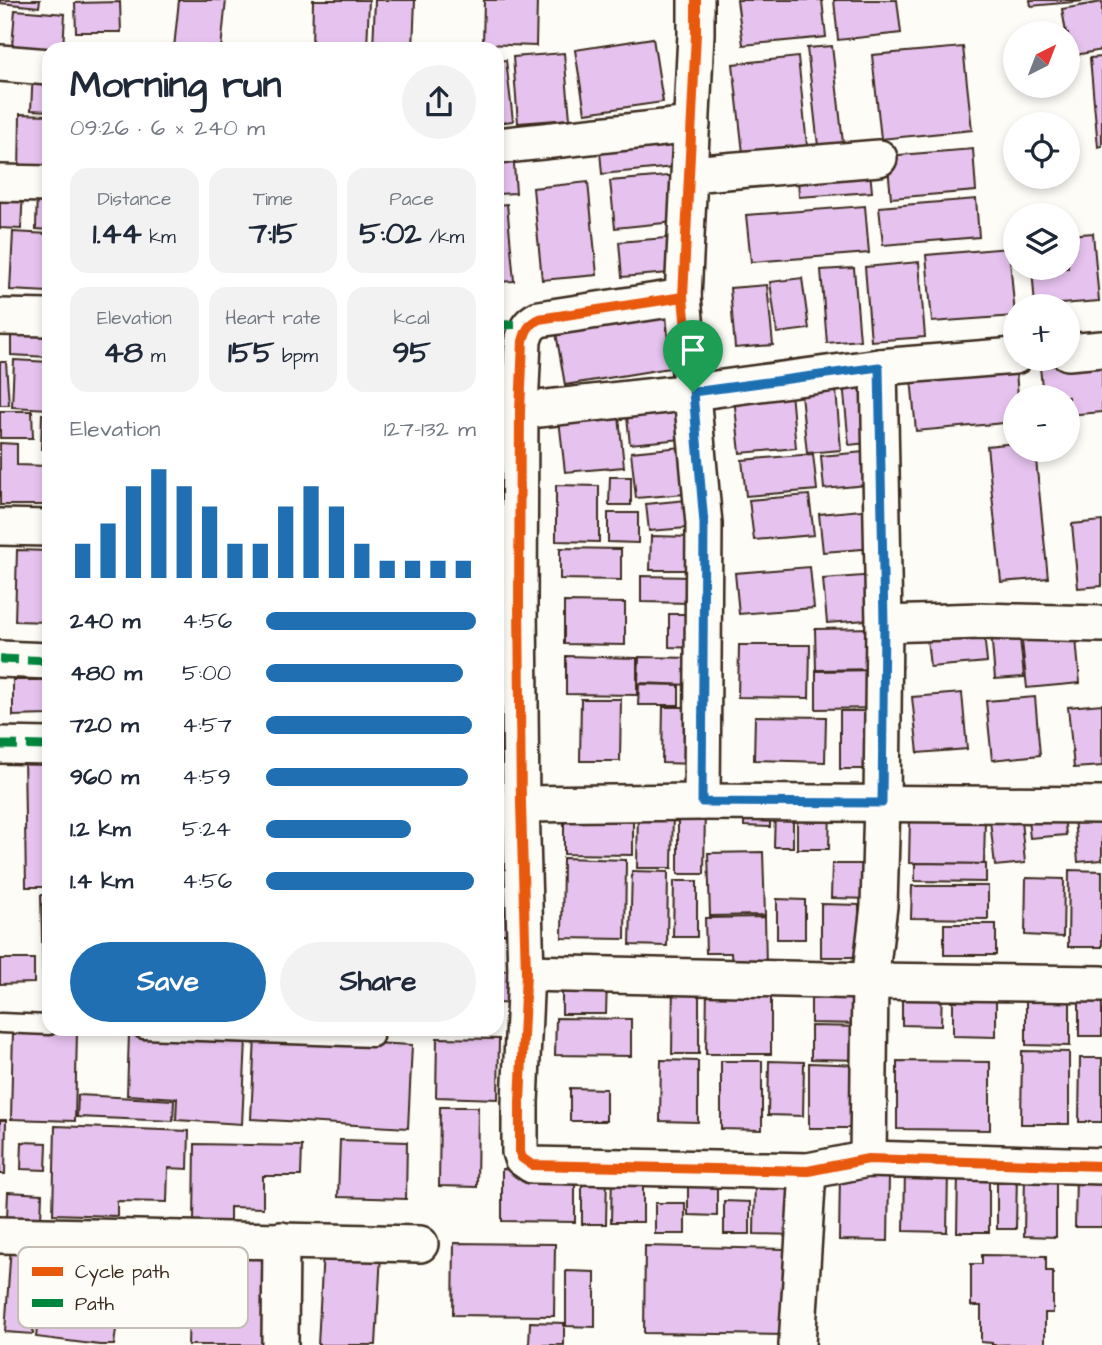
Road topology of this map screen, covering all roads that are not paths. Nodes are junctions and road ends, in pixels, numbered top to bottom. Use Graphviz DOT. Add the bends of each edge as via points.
graph roads {
  1 [pos="696,0"];
  2 [pos="0,64"];
  3 [pos="42,67"];
  4 [pos="692,125"];
  5 [pos="504,145"];
  6 [pos="879,158"];
  7 [pos="690,174"];
  8 [pos="0,183"];
  9 [pos="42,184"];
  10 [pos="683,297"];
  11 [pos="0,317"];
  12 [pos="42,318"];
  13 [pos="514,324"];
  14 [pos="1102,349"];
  15 [pos="1080,351"];
  16 [pos="1003,357"];
  17 [pos="879,367"];
  18 [pos="693,392"];
  19 [pos="520,411"];
  20 [pos="0,527"];
  21 [pos="42,528"];
  22 [pos="884,624"];
  23 [pos="1102,624"];
  24 [pos="0,659"];
  25 [pos="42,661"];
  26 [pos="0,746"];
  27 [pos="42,746"];
  28 [pos="702,802"];
  29 [pos="882,803"];
  30 [pos="521,804"];
  31 [pos="1102,805"];
  32 [pos="526,974"];
  33 [pos="870,981"];
  34 [pos="1102,984"];
  35 [pos="0,1023"];
  36 [pos="42,1025"];
  37 [pos="351,1036"];
  38 [pos="373,1037"];
  39 [pos="868,1159"];
  40 [pos="1102,1166"];
  41 [pos="808,1171"];
  42 [pos="0,1235"];
  43 [pos="281,1240"];
  44 [pos="420,1244"];
  45 [pos="280,1345"];
  46 [pos="797,1345"];
  1 -- 4 [label="street"];
  2 -- 3 [label="street"];
  4 -- 5 [label="street"];
  4 -- 7 [label="street"];
  6 -- 7 [label="street"];
  7 -- 10 [label="street"];
  8 -- 9 [label="street"];
  10 -- 13 [label="street"];
  10 -- 18 [label="street"];
  11 -- 12 [label="street"];
  13 -- 19 [label="street" via="525,332"];
  14 -- 15 [label="street"];
  16 -- 17 [label="street"];
  17 -- 18 [label="street"];
  17 -- 22 [label="street"];
  18 -- 19 [label="street"];
  18 -- 28 [label="street" via="704,524"];
  19 -- 30 [label="street"];
  20 -- 21 [label="street"];
  22 -- 23 [label="street"];
  22 -- 29 [label="street"];
  24 -- 25 [label="street"];
  26 -- 27 [label="street"];
  28 -- 29 [label="street"];
  28 -- 30 [label="street"];
  29 -- 31 [label="street"];
  29 -- 33 [label="street" via="879,906"];
  30 -- 32 [label="street"];
  32 -- 33 [label="street"];
  32 -- 41 [label="street" via="520,1152 532,1165"];
  33 -- 34 [label="street"];
  33 -- 39 [label="street"];
  35 -- 36 [label="lane"];
  37 -- 38 [label="lane"];
  39 -- 40 [label="street"];
  39 -- 41 [label="street"];
  41 -- 46 [label="street"];
  42 -- 43 [label="street"];
  43 -- 44 [label="street"];
  43 -- 45 [label="street"];
}
